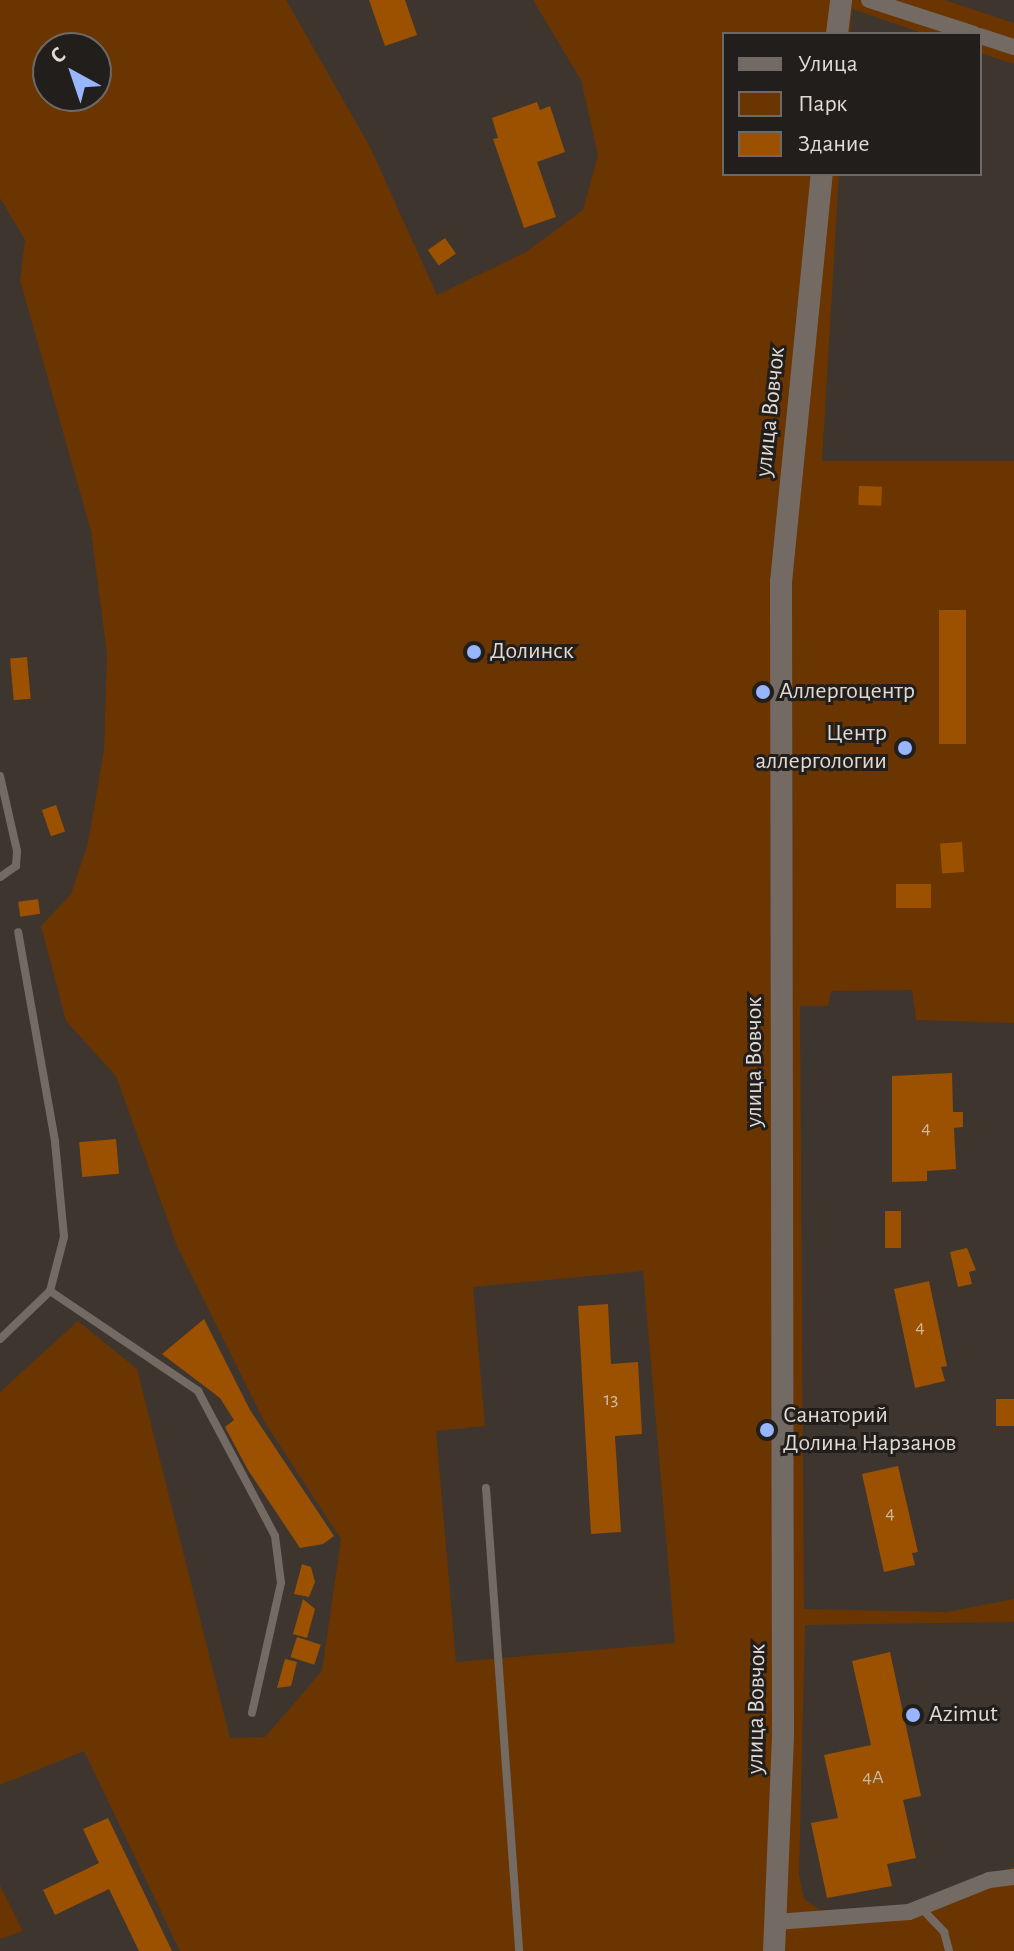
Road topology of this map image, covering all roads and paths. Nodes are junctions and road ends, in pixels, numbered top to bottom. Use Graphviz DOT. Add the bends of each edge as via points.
graph roads {
  1 [pos="841,0"];
  2 [pos="869,0"];
  3 [pos="837,32"];
  4 [pos="968,32"];
  5 [pos="982,37"];
  6 [pos="1014,47"];
  7 [pos="822,176"];
  8 [pos="0,776"];
  9 [pos="0,877"];
  10 [pos="18,932"];
  11 [pos="50,1291"];
  12 [pos="0,1339"];
  13 [pos="486,1488"];
  14 [pos="252,1713"];
  15 [pos="1014,1877"];
  16 [pos="922,1909"];
  17 [pos="776,1922"];
  18 [pos="519,1951"];
  19 [pos="774,1951"];
  20 [pos="949,1951"];
  1 -- 3 [label="street"];
  2 -- 4 [label="street"];
  5 -- 6 [label="street"];
  7 -- 17 [label="street, улица Вовчок" via="781,582 784,1628"];
  8 -- 9 [label="lane" via="17,851 16,866"];
  10 -- 11 [label="lane" via="64,1211 62,1247"];
  11 -- 12 [label="lane"];
  11 -- 14 [label="lane" via="198,1391 275,1536 281,1583"];
  13 -- 18 [label="lane"];
  15 -- 16 [label="street" via="989,1880"];
  16 -- 17 [label="street"];
  16 -- 20 [label="lane" via="944,1932"];
  17 -- 19 [label="street, улица Вовчок"];
}
